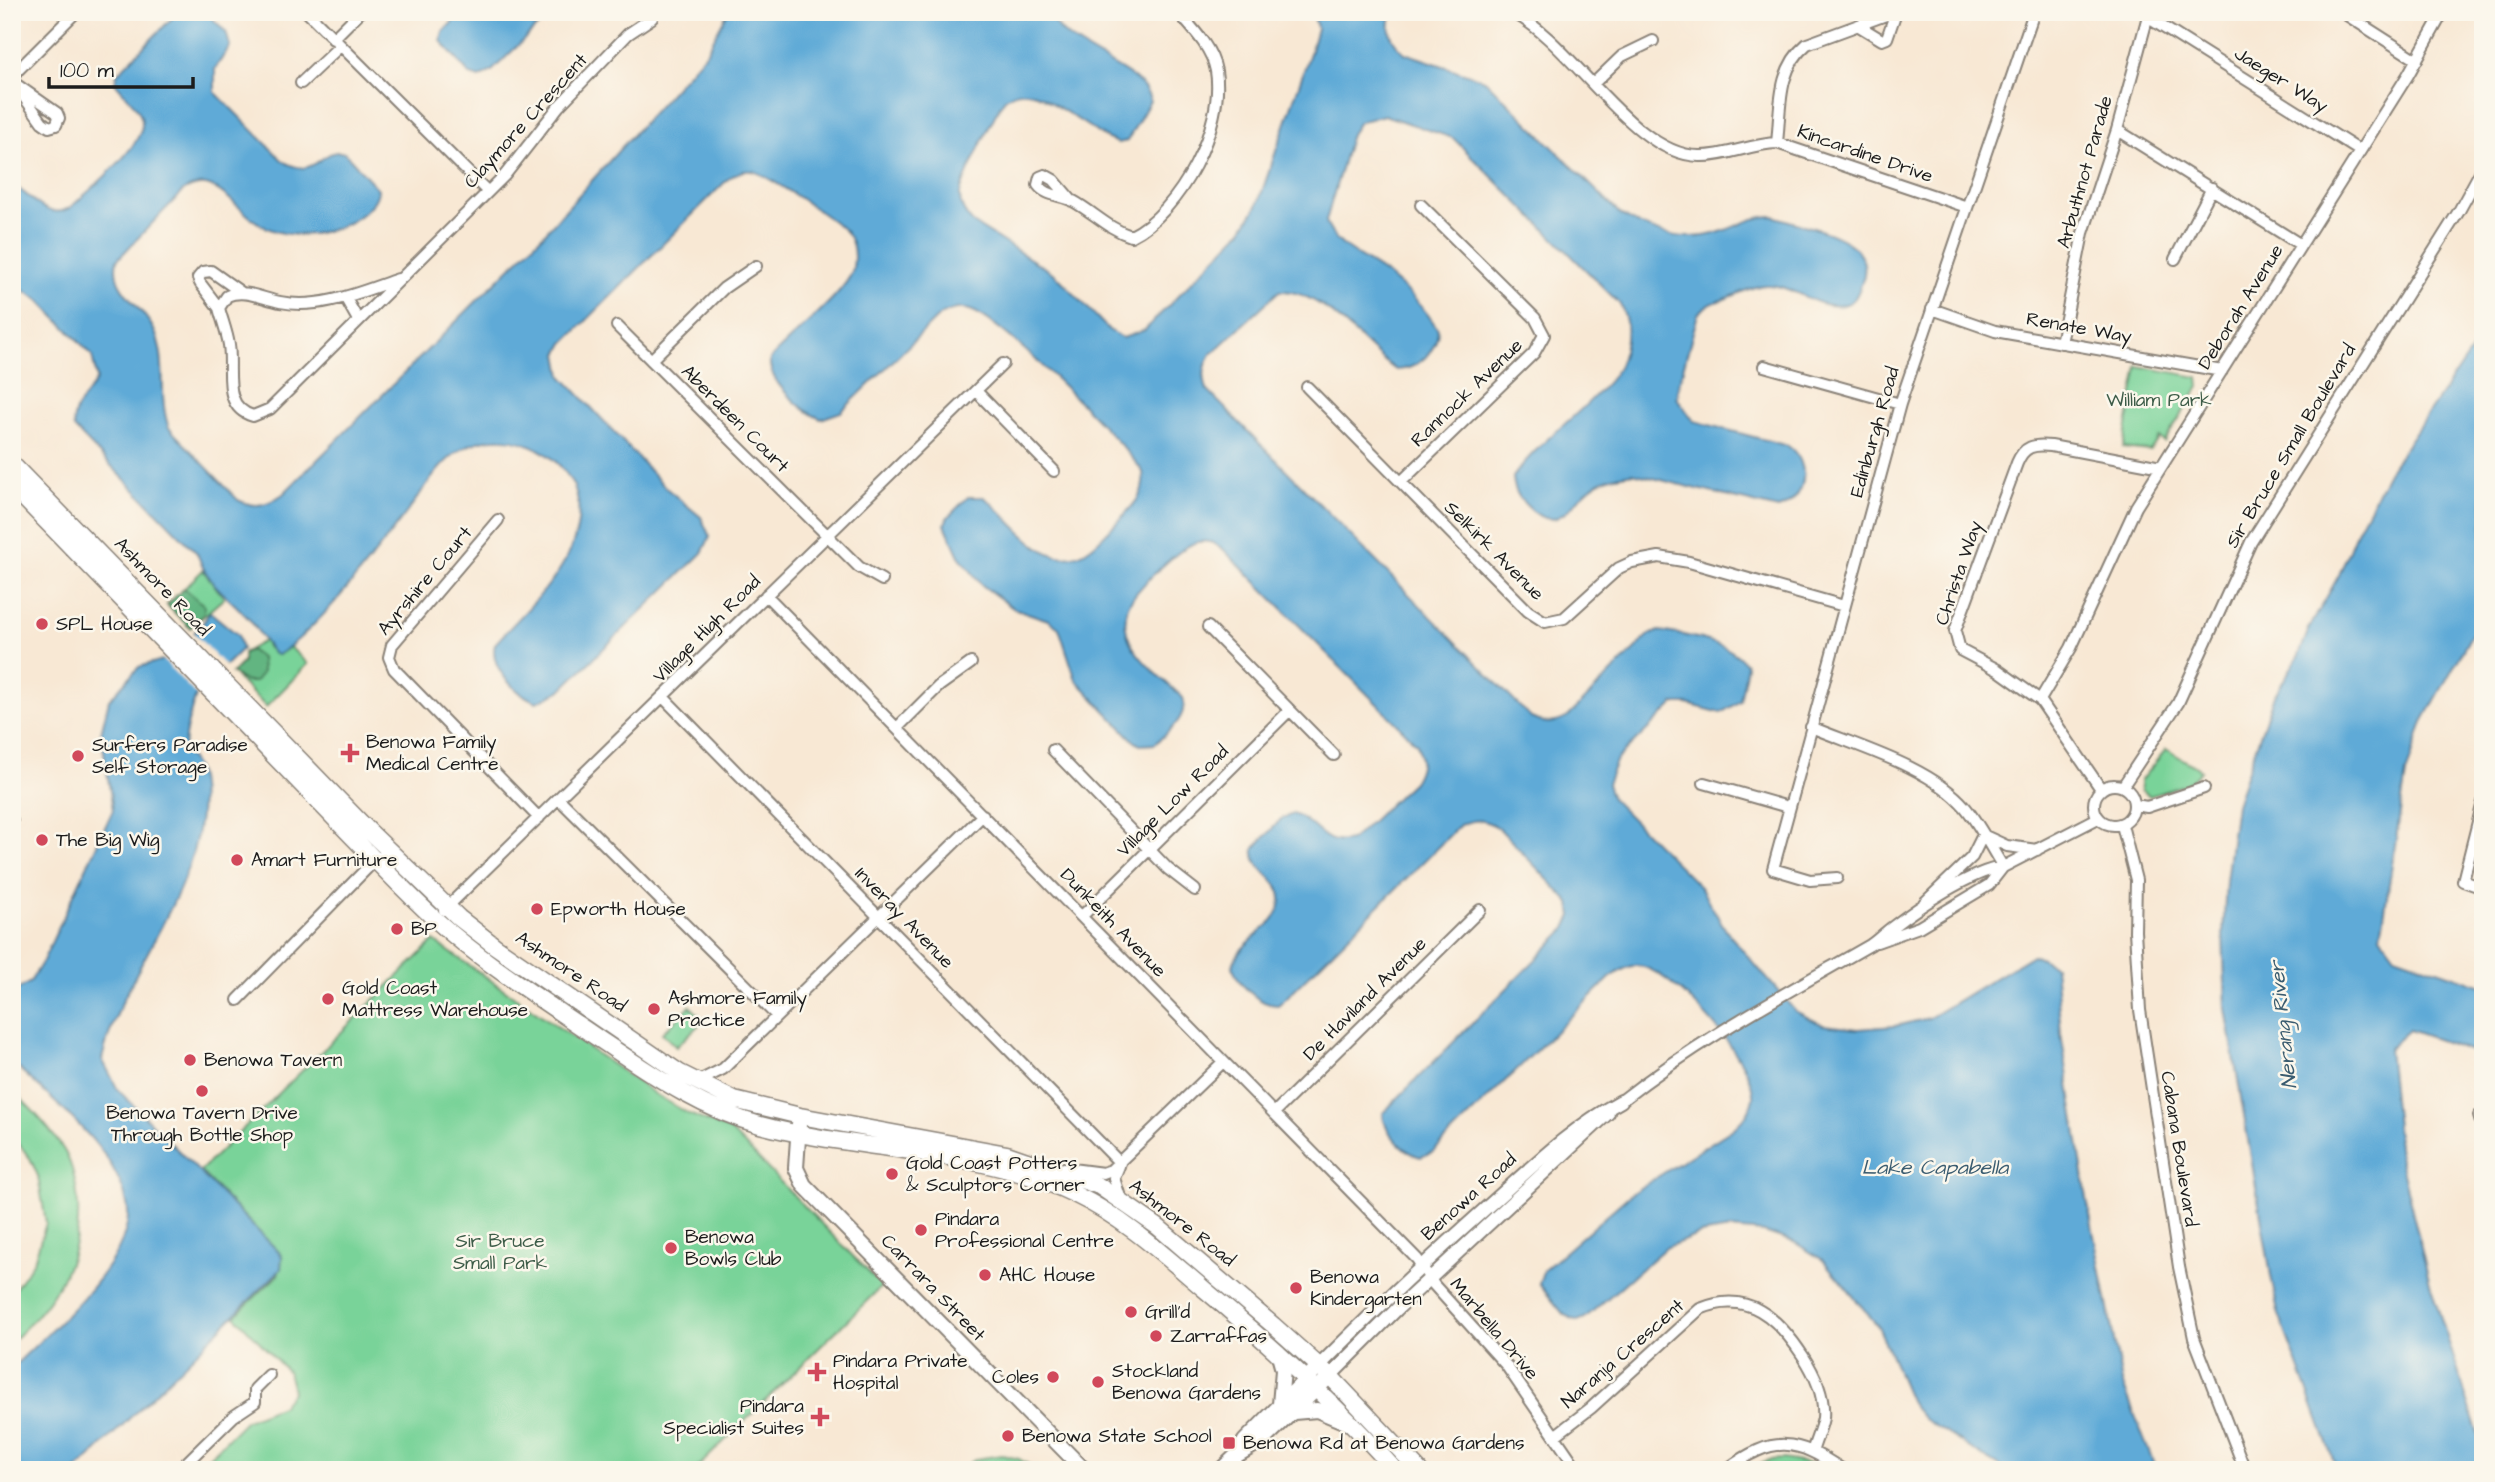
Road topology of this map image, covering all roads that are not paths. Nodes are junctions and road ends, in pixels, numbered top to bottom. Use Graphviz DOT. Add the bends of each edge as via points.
graph roads {
  1 [pos="76,12"];
  2 [pos="306,12"];
  3 [pos="360,12"];
  4 [pos="1178,12"];
  5 [pos="1512,12"];
  6 [pos="1895,12"];
  7 [pos="2034,12"];
  8 [pos="2342,12"];
  9 [pos="2443,12"];
  10 [pos="2148,15"];
  11 [pos="652,18"];
  12 [pos="1859,26"];
  13 [pos="1653,41"];
  14 [pos="337,43"];
  15 [pos="33,55"];
  16 [pos="2417,60"];
  17 [pos="12,63"];
  18 [pos="14,80"];
  19 [pos="301,83"];
  20 [pos="1593,84"];
  21 [pos="2117,130"];
  22 [pos="1777,143"];
  23 [pos="2360,151"];
  24 [pos="2483,167"];
  25 [pos="2212,188"];
  26 [pos="487,191"];
  27 [pos="1072,201"];
  28 [pos="1420,205"];
  29 [pos="1967,207"];
  30 [pos="2301,245"];
  31 [pos="2175,259"];
  32 [pos="756,266"];
  33 [pos="398,279"];
  34 [pos="242,293"];
  35 [pos="345,297"];
  36 [pos="219,308"];
  37 [pos="1931,309"];
  38 [pos="358,320"];
  39 [pos="617,326"];
  40 [pos="2061,343"];
  41 [pos="651,360"];
  42 [pos="1003,364"];
  43 [pos="1764,366"];
  44 [pos="2222,371"];
  45 [pos="1307,387"];
  46 [pos="976,391"];
  47 [pos="1900,404"];
  48 [pos="12,464"];
  49 [pos="2161,467"];
  50 [pos="1054,471"];
  51 [pos="1401,482"];
  52 [pos="12,486"];
  53 [pos="498,520"];
  54 [pos="827,536"];
  55 [pos="882,580"];
  56 [pos="766,595"];
  57 [pos="1844,606"];
  58 [pos="159,613"];
  59 [pos="1208,627"];
  60 [pos="152,631"];
  61 [pos="971,663"];
  62 [pos="663,697"];
  63 [pos="2040,700"];
  64 [pos="1289,711"];
  65 [pos="898,727"];
  66 [pos="1811,727"];
  67 [pos="1053,750"];
  68 [pos="1334,755"];
  69 [pos="1704,783"];
  70 [pos="2123,786"];
  71 [pos="2204,788"];
  72 [pos="2102,789"];
  73 [pos="559,799"];
  74 [pos="2483,802"];
  75 [pos="2135,805"];
  76 [pos="1788,807"];
  77 [pos="983,815"];
  78 [pos="539,818"];
  79 [pos="2098,818"];
  80 [pos="12,821"];
  81 [pos="2122,825"];
  82 [pos="12,829"];
  83 [pos="1983,835"];
  84 [pos="1149,850"];
  85 [pos="2037,850"];
  86 [pos="380,854"];
  87 [pos="2003,867"];
  88 [pos="1838,878"];
  89 [pos="2483,888"];
  90 [pos="1195,890"];
  91 [pos="448,906"];
  92 [pos="1921,908"];
  93 [pos="1480,910"];
  94 [pos="1082,916"];
  95 [pos="878,917"];
  96 [pos="435,919"];
  97 [pos="1873,943"];
  98 [pos="238,1000"];
  99 [pos="777,1016"];
  100 [pos="1223,1062"];
  101 [pos="723,1069"];
  102 [pos="695,1082"];
  103 [pos="734,1100"];
  104 [pos="1621,1101"];
  105 [pos="1274,1113"];
  106 [pos="800,1116"];
  107 [pos="2479,1116"];
  108 [pos="2483,1129"];
  109 [pos="798,1134"];
  110 [pos="1038,1163"];
  111 [pos="1120,1163"];
  112 [pos="1122,1202"];
  113 [pos="1423,1265"];
  114 [pos="1432,1279"];
  115 [pos="1278,1352"];
  116 [pos="1325,1371"];
  117 [pos="269,1375"];
  118 [pos="1312,1383"];
  119 [pos="1287,1409"];
  120 [pos="1359,1429"];
  121 [pos="1556,1435"];
  122 [pos="1813,1449"];
  123 [pos="179,1470"];
  124 [pos="1084,1470"];
  125 [pos="1221,1470"];
  126 [pos="1395,1470"];
  127 [pos="1419,1470"];
  128 [pos="1578,1470"];
  129 [pos="1726,1470"];
  130 [pos="1843,1470"];
  131 [pos="2245,1470"];
  1 -- 15 [label="street"];
  2 -- 14 [label="street"];
  3 -- 14 [label="street"];
  4 -- 27 [label="street" via="1202,40 1216,69 1217,99 1190,178 1144,230 1131,236"];
  5 -- 20 [label="street, Kincardine Drive" via="1543,33"];
  6 -- 12 [label="street"];
  6 -- 12 [label="street" via="1887,38 1882,40"];
  7 -- 29 [label="street, Edinburgh Road"];
  8 -- 16 [label="street"];
  9 -- 16 [label="street, Deborah Avenue"];
  10 -- 21 [label="street, Arbuthnot Parade"];
  10 -- 23 [label="street, Jaeger Way"];
  11 -- 26 [label="street, Claymore Crescent" via="628,34"];
  12 -- 22 [label="street" via="1807,44 1791,60 1786,68"];
  13 -- 20 [label="street" via="1622,56"];
  14 -- 19 [label="street"];
  14 -- 26 [label="street"];
  15 -- 17 [label="street"];
  15 -- 18 [label="street"];
  16 -- 23 [label="street, Deborah Avenue"];
  20 -- 22 [label="street, Kincardine Drive" via="1648,138 1680,154 1715,155"];
  21 -- 25 [label="street"];
  21 -- 40 [label="street, Arbuthnot Parade" via="2083,233"];
  22 -- 29 [label="street, Kincardine Drive"];
  23 -- 30 [label="street, Deborah Avenue"];
  24 -- 70 [label="street, Sir Bruce Small Boulevard" via="2251,542 2178,703"];
  25 -- 30 [label="street"];
  25 -- 31 [label="street"];
  26 -- 33 [label="street, Claymore Crescent"];
  28 -- 51 [label="street, Rannock Avenue" via="1535,318 1544,335 1534,353"];
  29 -- 37 [label="street, Edinburgh Road"];
  30 -- 44 [label="street, Deborah Avenue"];
  32 -- 41 [label="street" via="724,288"];
  33 -- 35 [label="street, Claymore Crescent"];
  33 -- 38 [label="street, Claymore Crescent"];
  34 -- 35 [label="street, Claymore Crescent" via="282,303"];
  34 -- 36 [label="street" via="227,296"];
  34 -- 36 [label="street, Claymore Crescent" via="211,271 203,272 200,283"];
  35 -- 38 [label="street"];
  36 -- 38 [label="street, Claymore Crescent" via="229,343 231,393 239,409 253,416 270,409"];
  37 -- 40 [label="street, Renate Way" via="1995,331"];
  37 -- 47 [label="street, Edinburgh Road"];
  39 -- 41 [label="street, Aberdeen Court"];
  40 -- 44 [label="street, Renate Way"];
  41 -- 54 [label="street, Aberdeen Court"];
  42 -- 46 [label="street, Village High Road"];
  43 -- 47 [label="street"];
  44 -- 49 [label="street, Deborah Avenue"];
  45 -- 51 [label="street, Selkirk Avenue"];
  46 -- 50 [label="street"];
  46 -- 54 [label="street, Village High Road"];
  47 -- 57 [label="street, Edinburgh Road"];
  48 -- 58 [label="main road, Ashmore Road"];
  49 -- 63 [label="street, Deborah Avenue" via="2125,528 2071,648"];
  49 -- 63 [label="street, Christa Way" via="2038,445 2028,447 2019,457 1954,635 1964,652"];
  51 -- 57 [label="street, Selkirk Avenue" via="1528,611 1545,622 1564,618 1619,568 1659,557"];
  52 -- 60 [label="main road, Ashmore Road"];
  53 -- 78 [label="street, Ayrshire Court" via="392,645 389,657 394,669"];
  54 -- 55 [label="street, Aberdeen Court" via="859,567"];
  54 -- 56 [label="street, Village High Road"];
  56 -- 62 [label="street, Village High Road"];
  56 -- 65 [label="street, Dunkeith Avenue"];
  57 -- 66 [label="street, Edinburgh Road"];
  58 -- 60 [label="main road"];
  58 -- 86 [label="main road, Ashmore Road"];
  59 -- 64 [label="street"];
  60 -- 86 [label="main road, Ashmore Road"];
  61 -- 65 [label="street" via="939,686"];
  62 -- 73 [label="street, Village High Road"];
  62 -- 95 [label="street, Inveray Avenue"];
  63 -- 72 [label="street, Christa Way"];
  64 -- 68 [label="street"];
  64 -- 84 [label="street, Village Low Road"];
  65 -- 77 [label="street, Dunkeith Avenue"];
  66 -- 76 [label="street, Edinburgh Road"];
  66 -- 83 [label="street" via="1939,784 1965,808"];
  67 -- 84 [label="street"];
  69 -- 76 [label="street"];
  70 -- 72 [label="street"];
  70 -- 75 [label="street"];
  71 -- 75 [label="street" via="2147,807"];
  72 -- 79 [label="street" via="2094,800"];
  73 -- 78 [label="street, Village High Road"];
  73 -- 99 [label="street"];
  74 -- 89 [label="street" via="2463,881"];
  75 -- 81 [label="street"];
  76 -- 88 [label="street, Edinburgh Road" via="1773,869 1810,880"];
  77 -- 94 [label="street, Dunkeith Avenue"];
  77 -- 95 [label="street"];
  78 -- 91 [label="street, Village High Road"];
  79 -- 81 [label="street"];
  79 -- 85 [label="street, Benowa Road"];
  80 -- 82 [label="street"];
  81 -- 131 [label="street, Cabana Boulevard" via="2136,880 2140,1010 2179,1266 2194,1338"];
  83 -- 85 [label="street" via="2007,846"];
  83 -- 87 [label="street"];
  83 -- 92 [label="street" via="1972,857"];
  84 -- 90 [label="street"];
  84 -- 94 [label="street, Village Low Road"];
  85 -- 87 [label="street, Benowa Road"];
  86 -- 91 [label="main road, Ashmore Road"];
  86 -- 96 [label="main road, Ashmore Road"];
  86 -- 98 [label="street"];
  87 -- 92 [label="street, Benowa Road" via="1983,872"];
  87 -- 97 [label="street, Benowa Road" via="1989,885 1919,927"];
  91 -- 96 [label="street, Village High Road"];
  91 -- 102 [label="main road, Ashmore Road" via="495,946"];
  92 -- 97 [label="street, Benowa Road"];
  93 -- 105 [label="street, De Haviland Avenue"];
  94 -- 100 [label="street, Dunkeith Avenue"];
  95 -- 99 [label="street"];
  95 -- 111 [label="street, Inveray Avenue"];
  96 -- 109 [label="main road, Ashmore Road" via="493,965 671,1087 727,1114"];
  97 -- 104 [label="street, Benowa Road" via="1713,1035"];
  99 -- 101 [label="street"];
  100 -- 105 [label="street, Dunkeith Avenue"];
  100 -- 111 [label="street"];
  101 -- 102 [label="street"];
  101 -- 103 [label="street" via="724,1086"];
  102 -- 103 [label="main road, Ashmore Road"];
  103 -- 106 [label="main road, Ashmore Road"];
  104 -- 113 [label="street, Benowa Road" via="1589,1118"];
  104 -- 114 [label="street, Benowa Road"];
  105 -- 113 [label="street, Dunkeith Avenue"];
  106 -- 109 [label="main road, Carrara Street"];
  106 -- 110 [label="main road, Ashmore Road"];
  107 -- 108 [label="street"];
  109 -- 115 [label="main road, Ashmore Road" via="1006,1170 1057,1185 1138,1234"];
  109 -- 124 [label="main road, Carrara Street" via="796,1168 804,1185"];
  110 -- 111 [label="street" via="1103,1173"];
  110 -- 112 [label="main road, Ashmore Road" via="1100,1186"];
  111 -- 112 [label="street" via="1114,1178"];
  112 -- 116 [label="main road, Ashmore Road" via="1158,1227"];
  113 -- 114 [label="street, Dunkeith Avenue"];
  113 -- 116 [label="street, Benowa Road"];
  114 -- 116 [label="street, Benowa Road"];
  114 -- 121 [label="street, Marbella Drive" via="1506,1365"];
  115 -- 118 [label="main road, Ashmore Road"];
  115 -- 119 [label="main road"];
  116 -- 118 [label="main road, Benowa Road"];
  116 -- 127 [label="main road, Ashmore Road"];
  117 -- 123 [label="street" via="255,1389 255,1402 234,1416"];
  118 -- 119 [label="main road, Benowa Road"];
  118 -- 120 [label="main road, Ashmore Road"];
  119 -- 120 [label="main road" via="1317,1410"];
  119 -- 125 [label="main road, Benowa Road" via="1245,1441"];
  120 -- 126 [label="main road, Ashmore Road"];
  121 -- 122 [label="street, Naranja Crescent" via="1700,1309 1717,1302 1745,1304 1769,1315 1789,1334 1816,1376 1823,1416"];
  121 -- 128 [label="street, Marbella Drive"];
  122 -- 129 [label="street" via="1786,1444 1757,1450"];
  122 -- 130 [label="street"];
}
